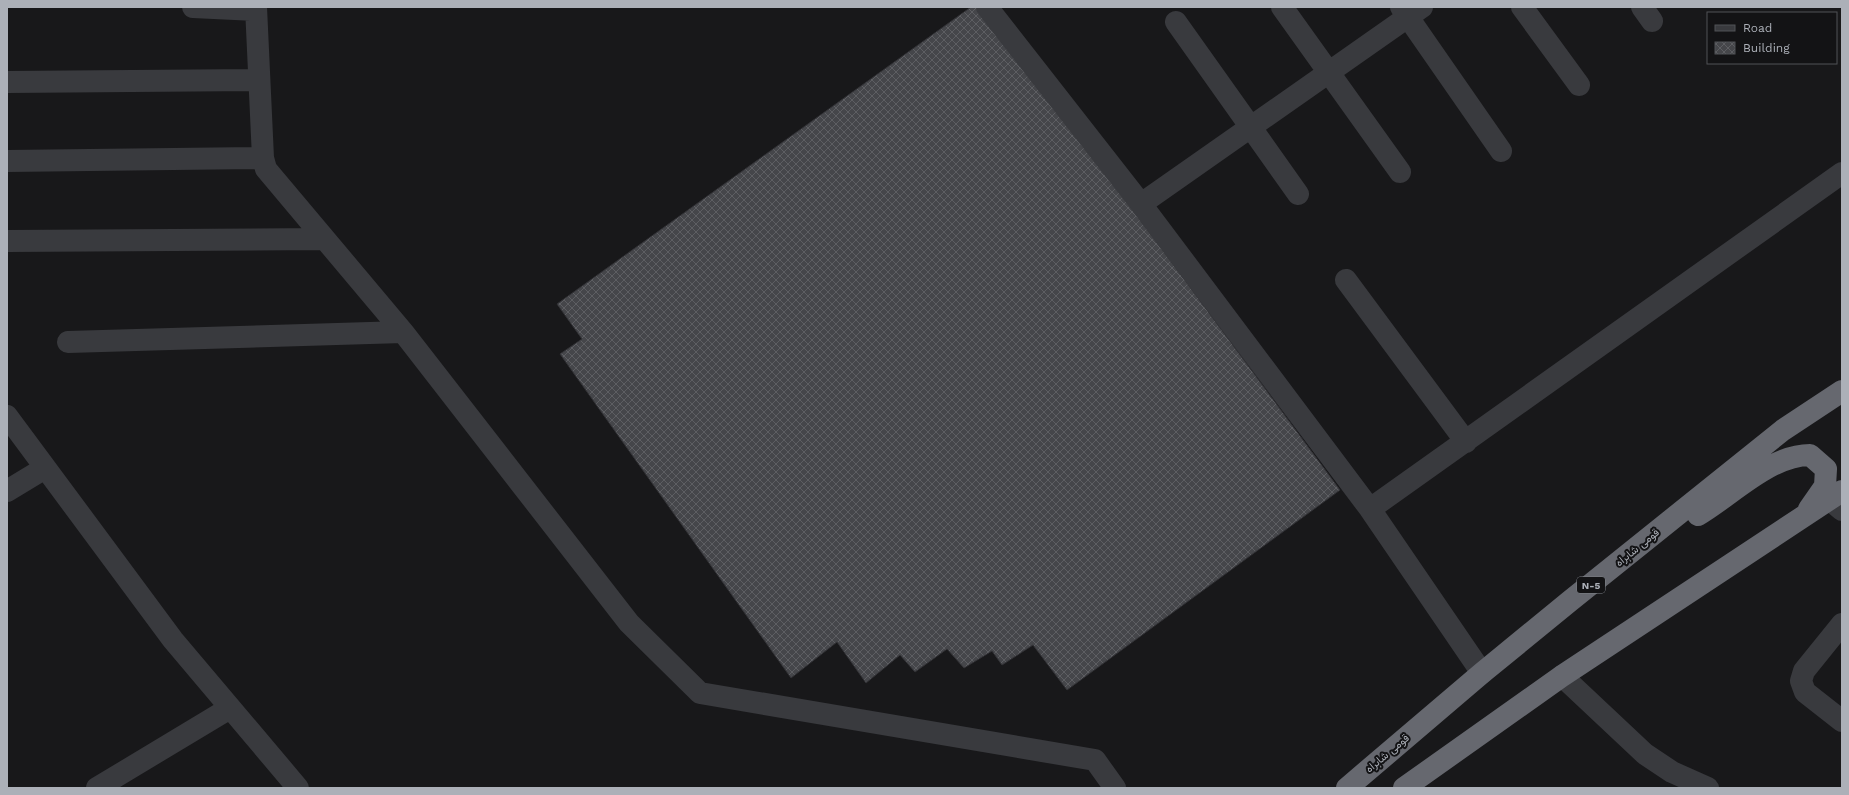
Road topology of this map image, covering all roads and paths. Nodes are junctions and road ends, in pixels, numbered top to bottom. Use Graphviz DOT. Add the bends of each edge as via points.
graph roads {
  1 [pos="193,7"];
  2 [pos="986,7"];
  3 [pos="1282,7"];
  4 [pos="1522,7"];
  5 [pos="256,8"];
  6 [pos="1410,10"];
  7 [pos="1176,22"];
  8 [pos="1329,73"];
  9 [pos="259,80"];
  10 [pos="7,82"];
  11 [pos="1579,85"];
  12 [pos="1251,127"];
  13 [pos="1502,151"];
  14 [pos="263,158"];
  15 [pos="7,161"];
  16 [pos="1400,172"];
  17 [pos="1842,173"];
  18 [pos="1298,194"];
  19 [pos="1141,204"];
  20 [pos="324,239"];
  21 [pos="7,241"];
  22 [pos="1346,280"];
  23 [pos="403,332"];
  24 [pos="68,342"];
  25 [pos="1842,391"];
  26 [pos="7,416"];
  27 [pos="1466,442"];
  28 [pos="45,468"];
  29 [pos="7,491"];
  30 [pos="1838,500"];
  31 [pos="1370,508"];
  32 [pos="1802,518"];
  33 [pos="1629,554"];
  34 [pos="1842,624"];
  35 [pos="1482,673"];
  36 [pos="1562,676"];
  37 [pos="230,708"];
  38 [pos="1842,721"];
  39 [pos="123,782"];
  40 [pos="97,788"];
  41 [pos="298,788"];
  42 [pos="1115,788"];
  43 [pos="1346,788"];
  44 [pos="1404,788"];
  45 [pos="1708,788"];
  1 -- 5 [label="street"];
  2 -- 19 [label="street"];
  3 -- 8 [label="street"];
  4 -- 11 [label="street"];
  5 -- 9 [label="street"];
  6 -- 8 [label="street"];
  6 -- 13 [label="street"];
  7 -- 12 [label="street"];
  8 -- 12 [label="street"];
  8 -- 16 [label="street"];
  9 -- 10 [label="street"];
  9 -- 14 [label="street"];
  12 -- 18 [label="street"];
  12 -- 19 [label="street"];
  14 -- 15 [label="street"];
  14 -- 20 [label="street" via="266,169"];
  17 -- 27 [label="street"];
  19 -- 31 [label="street"];
  20 -- 21 [label="street"];
  20 -- 23 [label="street"];
  22 -- 27 [label="street"];
  23 -- 24 [label="street"];
  23 -- 42 [label="street" via="629,623 700,693 1095,760"];
  25 -- 33 [label="highway, قومی شاہراہ / N-5" via="1783,430"];
  26 -- 28 [label="street"];
  27 -- 31 [label="street"];
  28 -- 29 [label="street"];
  28 -- 37 [label="street" via="173,640"];
  30 -- 32 [label="highway"];
  31 -- 35 [label="street"];
  32 -- 33 [label="highway" via="1825,486 1826,469 1810,455 1797,455 1769,467 1706,510"];
  32 -- 36 [label="highway"];
  33 -- 35 [label="highway, قومی شاہراہ / N-5"];
  34 -- 38 [label="street" via="1804,670 1801,681 1805,692"];
  35 -- 43 [label="highway, قومی شاہراہ / N-5"];
  36 -- 44 [label="highway"];
  36 -- 45 [label="street" via="1645,754 1672,772"];
  37 -- 39 [label="street"];
  37 -- 41 [label="street"];
  39 -- 40 [label="street"];
}
